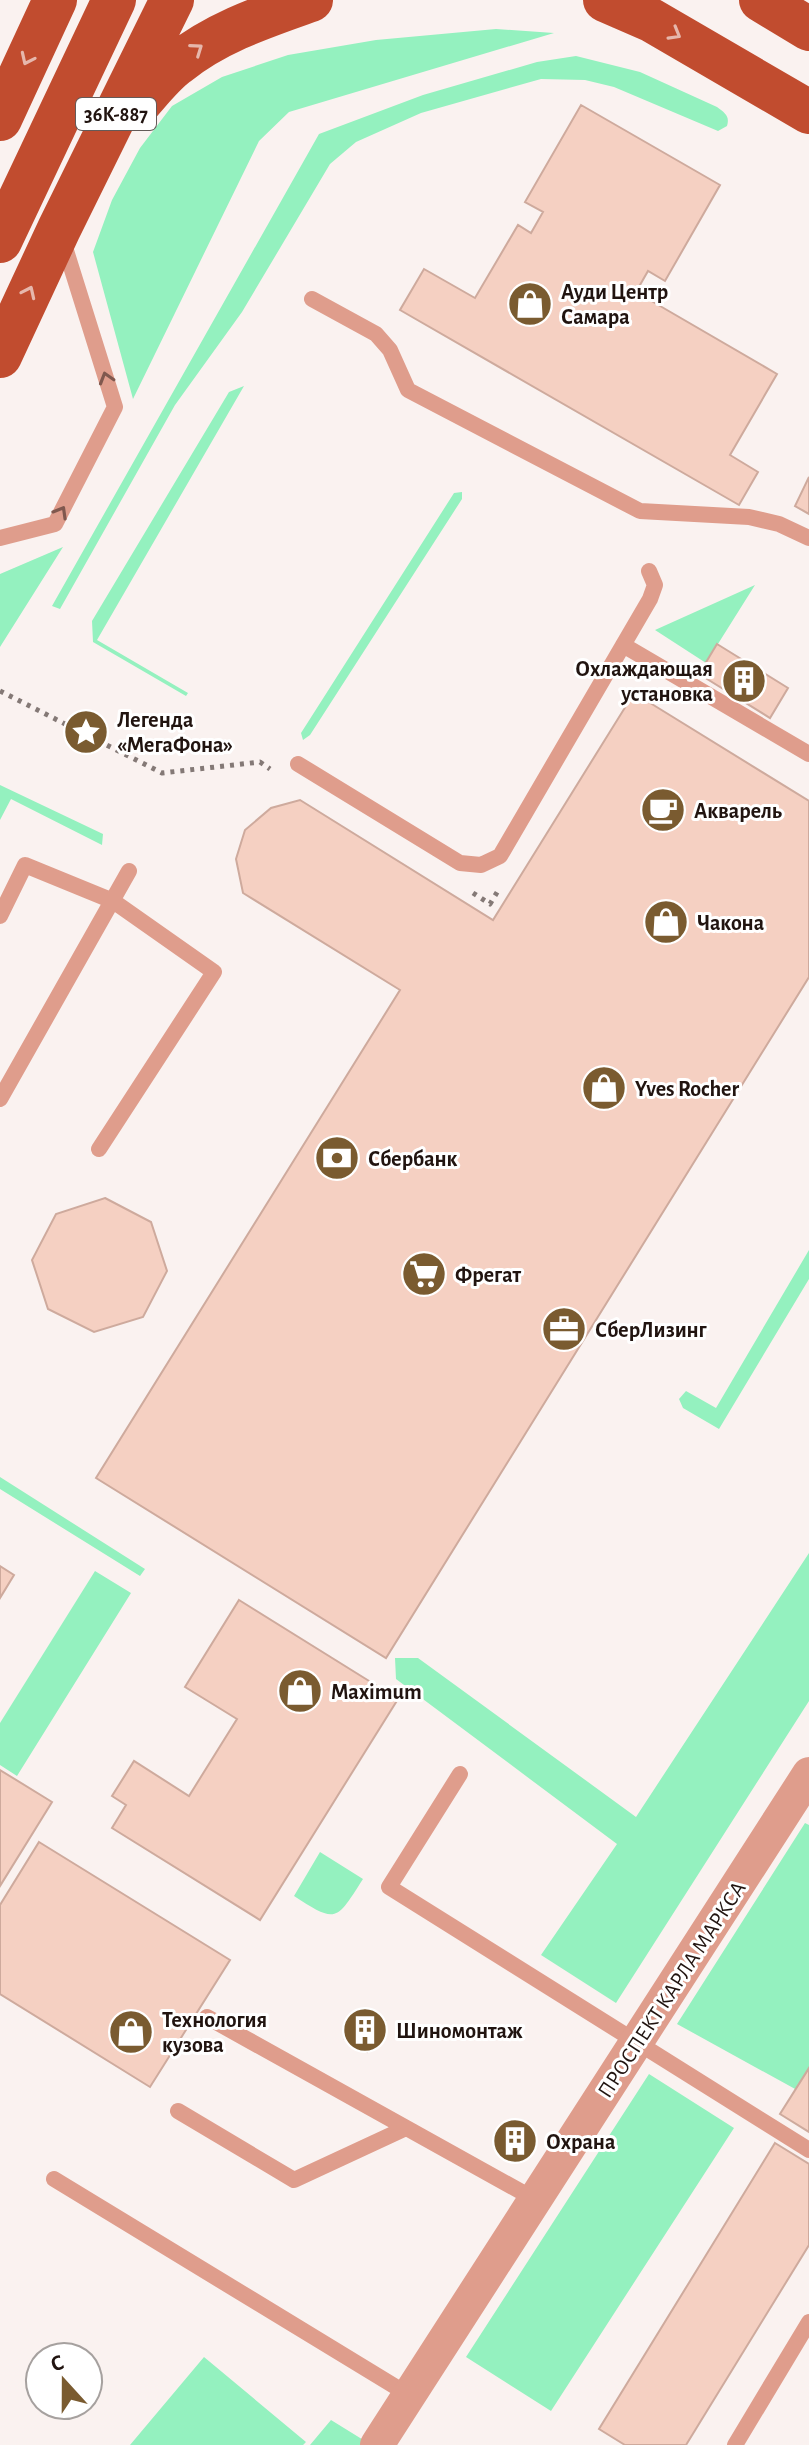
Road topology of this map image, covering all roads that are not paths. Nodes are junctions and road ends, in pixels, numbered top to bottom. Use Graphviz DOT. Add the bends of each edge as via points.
graph roads {
  1 [pos="55,0"];
  2 [pos="114,0"];
  3 [pos="172,0"];
  4 [pos="311,0"];
  5 [pos="605,0"];
  6 [pos="761,0"];
  7 [pos="809,29"];
  8 [pos="809,112"];
  9 [pos="0,119"];
  10 [pos="102,142"];
  11 [pos="56,215"];
  12 [pos="0,241"];
  13 [pos="312,299"];
  14 [pos="0,356"];
  15 [pos="0,538"];
  16 [pos="809,538"];
  17 [pos="649,571"];
  18 [pos="623,645"];
  19 [pos="809,754"];
  20 [pos="298,764"];
  21 [pos="129,871"];
  22 [pos="113,901"];
  23 [pos="0,916"];
  24 [pos="0,1099"];
  25 [pos="99,1149"];
  26 [pos="460,1774"];
  27 [pos="809,1774"];
  28 [pos="207,2017"];
  29 [pos="637,2043"];
  30 [pos="178,2111"];
  31 [pos="406,2128"];
  32 [pos="809,2150"];
  33 [pos="54,2179"];
  34 [pos="536,2200"];
  35 [pos="809,2322"];
  36 [pos="409,2395"];
  37 [pos="377,2445"];
  38 [pos="735,2445"];
  1 -- 9 [label="main road, one-way"];
  2 -- 12 [label="main road, 36К-887" via="45,163"];
  3 -- 10 [label="main road, 36К-887"];
  10 -- 4 [label="main road, one-way" via="174,66 209,41"];
  5 -- 8 [label="main road, one-way" via="651,20"];
  6 -- 7 [label="main road"];
  10 -- 11 [label="main road, 36К-887"];
  14 -- 11 [label="main road, 36К-887, one-way"];
  15 -- 11 [label="lane, one-way" via="55,524 115,407"];
  13 -- 16 [label="lane" via="376,334 390,350 408,390 640,511 749,517"];
  17 -- 18 [label="lane" via="655,585"];
  18 -- 19 [label="lane"];
  18 -- 20 [label="lane" via="500,856 481,865 460,863"];
  21 -- 22 [label="lane"];
  22 -- 23 [label="lane" via="25,865"];
  22 -- 24 [label="lane"];
  22 -- 25 [label="lane" via="214,972"];
  26 -- 29 [label="lane" via="389,1887"];
  27 -- 29 [label="street, ПРОСПЕКТ КАРЛА МАРКСА"];
  28 -- 31 [label="lane"];
  29 -- 32 [label="lane"];
  29 -- 34 [label="street, ПРОСПЕКТ КАРЛА МАРКСА"];
  30 -- 31 [label="lane" via="294,2180"];
  31 -- 34 [label="lane"];
  33 -- 36 [label="lane"];
  34 -- 36 [label="street, ПРОСПЕКТ КАРЛА МАРКСА"];
  35 -- 38 [label="lane"];
  36 -- 37 [label="street, ПРОСПЕКТ КАРЛА МАРКСА"];
}
